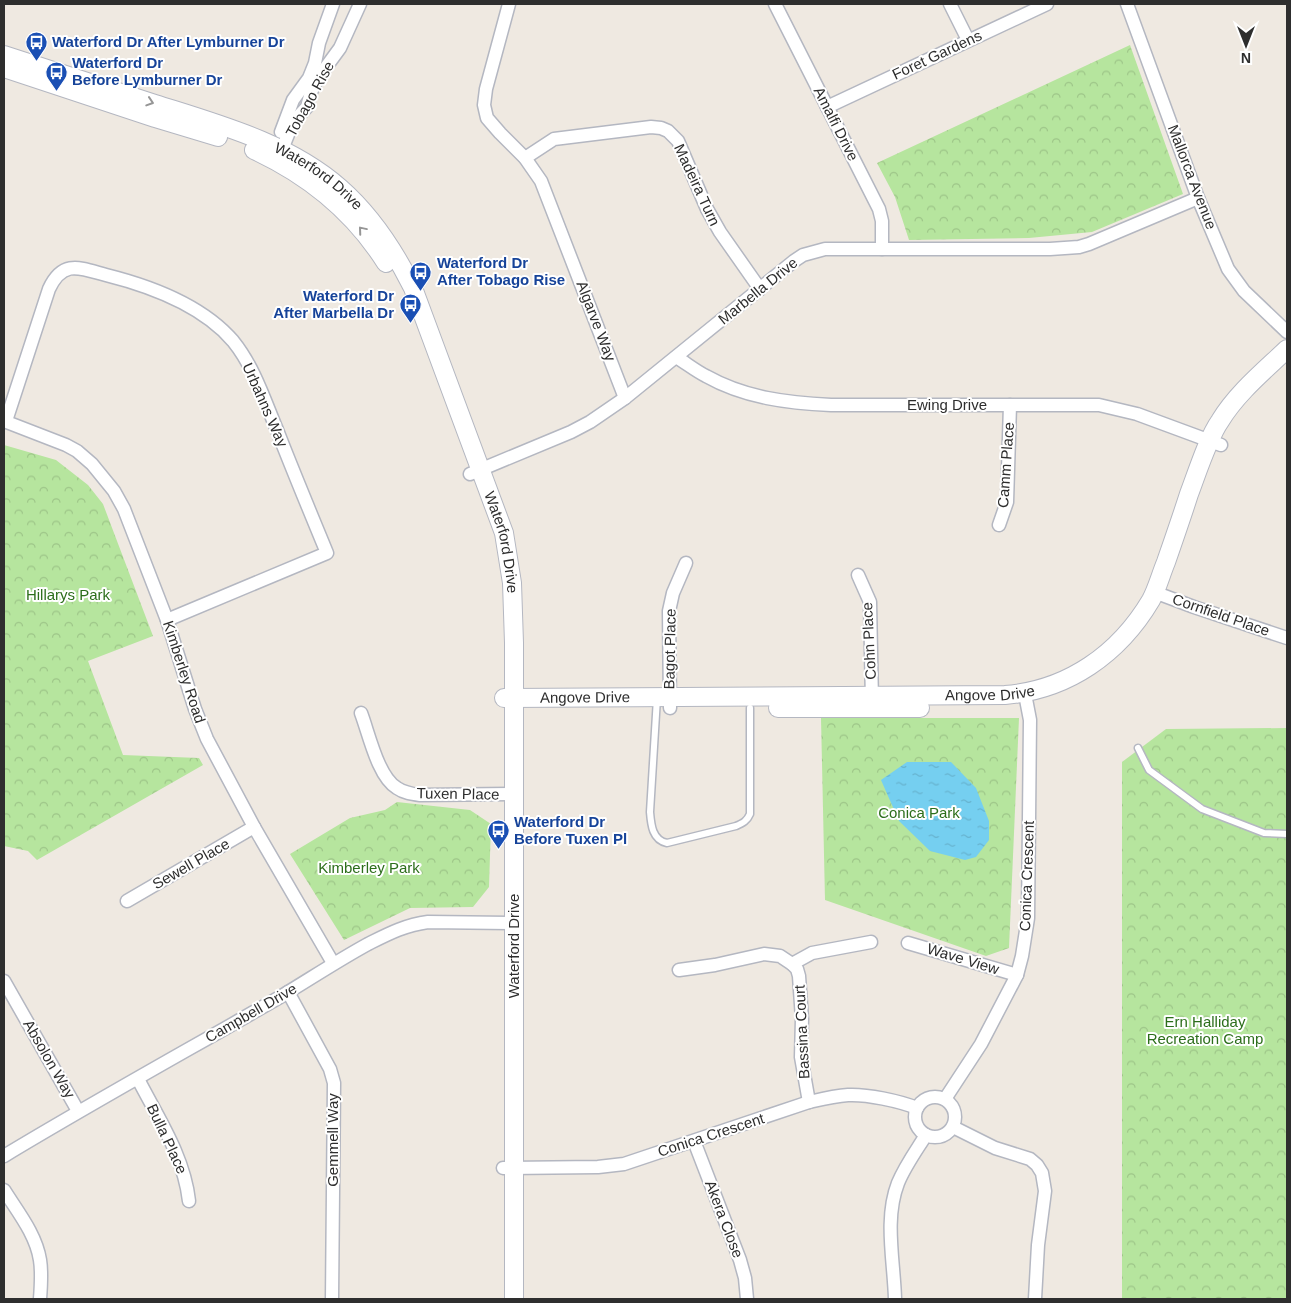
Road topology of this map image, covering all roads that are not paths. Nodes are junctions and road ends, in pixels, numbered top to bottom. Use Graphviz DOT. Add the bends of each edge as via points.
graph roads {
  1 [pos="333,4"];
  2 [pos="360,4"];
  3 [pos="509,4"];
  4 [pos="775,4"];
  5 [pos="950,4"];
  6 [pos="1047,4"];
  7 [pos="1127,4"];
  8 [pos="324,29"];
  9 [pos="345,38"];
  10 [pos="968,40"];
  11 [pos="4,56"];
  12 [pos="4,68"];
  13 [pos="827,107"];
  14 [pos="275,153"];
  15 [pos="525,158"];
  16 [pos="1198,198"];
  17 [pos="882,249"];
  18 [pos="760,289"];
  19 [pos="1287,332"];
  20 [pos="1287,350"];
  21 [pos="676,357"];
  22 [pos="1287,365"];
  23 [pos="625,398"];
  24 [pos="1010,404"];
  25 [pos="5,421"];
  26 [pos="1216,442"];
  27 [pos="475,472"];
  28 [pos="999,525"];
  29 [pos="686,563"];
  30 [pos="858,575"];
  31 [pos="1160,594"];
  32 [pos="167,620"];
  33 [pos="1287,638"];
  34 [pos="1026,698"];
  35 [pos="664,702"];
  36 [pos="872,702"];
  37 [pos="509,704"];
  38 [pos="750,708"];
  39 [pos="361,713"];
  40 [pos="1138,748"];
  41 [pos="509,794"];
  42 [pos="254,827"];
  43 [pos="1287,834"];
  44 [pos="127,901"];
  45 [pos="509,922"];
  46 [pos="871,942"];
  47 [pos="908,942"];
  48 [pos="333,962"];
  49 [pos="792,964"];
  50 [pos="679,970"];
  51 [pos="1017,975"];
  52 [pos="4,982"];
  53 [pos="288,992"];
  54 [pos="138,1079"];
  55 [pos="945,1099"];
  56 [pos="809,1102"];
  57 [pos="917,1108"];
  58 [pos="78,1111"];
  59 [pos="954,1127"];
  60 [pos="926,1135"];
  61 [pos="694,1141"];
  62 [pos="4,1156"];
  63 [pos="508,1168"];
  64 [pos="4,1190"];
  65 [pos="189,1201"];
  66 [pos="40,1299"];
  67 [pos="332,1299"];
  68 [pos="503,1299"];
  69 [pos="514,1299"];
  70 [pos="747,1299"];
  71 [pos="895,1299"];
  72 [pos="1035,1299"];
  1 -- 8 [label="street, Tobago Rise"];
  2 -- 9 [label="street, Tobago Rise"];
  3 -- 15 [label="street, Algarve Way" via="484,105 492,124"];
  4 -- 13 [label="street, Amalfi Drive"];
  5 -- 10 [label="street"];
  6 -- 10 [label="street, Foret Gardens"];
  7 -- 16 [label="street, Mallorca Avenue"];
  8 -- 9 [label="street"];
  8 -- 14 [label="street, Tobago Rise" via="315,63 293,100"];
  9 -- 14 [label="street, Tobago Rise" via="318,78 307,107 293,122"];
  10 -- 13 [label="street, Foret Gardens"];
  11 -- 14 [label="street, Waterford Drive, one-way" via="198,117"];
  12 -- 14 [label="street, Waterford Drive" via="155,118"];
  13 -- 17 [label="street, Amalfi Drive" via="879,209"];
  14 -- 27 [label="street, Waterford Drive" via="332,182 378,227 402,266 422,310"];
  15 -- 18 [label="street, Madeira Turn" via="544,144 561,138 651,127 668,131 678,141 720,232"];
  15 -- 23 [label="street, Algarve Way" via="542,181"];
  16 -- 17 [label="street, Marbella Drive" via="1079,247"];
  16 -- 19 [label="street, Mallorca Avenue" via="1236,282"];
  17 -- 18 [label="street, Marbella Drive" via="824,249 813,252 794,261"];
  18 -- 21 [label="street, Marbella Drive"];
  20 -- 26 [label="street, Angove Drive" via="1231,405 1219,422"];
  21 -- 23 [label="street, Marbella Drive"];
  21 -- 24 [label="street, Ewing Drive" via="727,386 787,402 831,405"];
  22 -- 26 [label="street, Angove Drive" via="1244,407"];
  23 -- 27 [label="street, Marbella Drive" via="571,432"];
  24 -- 26 [label="street, Ewing Drive" via="1099,405 1137,414"];
  24 -- 28 [label="street, Camm Place" via="1007,502"];
  25 -- 32 [label="street, Kimberley Road" via="77,451 104,478 124,510"];
  25 -- 32 [label="street, Urbahns Way" via="49,289 58,274 67,269 79,268 115,277 172,297 216,324 232,340 254,372 327,553"];
  26 -- 31 [label="street, Angove Drive" via="1198,501"];
  27 -- 37 [label="street, Waterford Drive" via="504,533 510,564 514,605"];
  29 -- 35 [label="street, Bagot Place" via="669,611"];
  30 -- 36 [label="street, Cohn Place" via="870,602"];
  31 -- 33 [label="street, Cornfield Place"];
  31 -- 34 [label="street, Angove Drive" via="1146,629 1128,651 1095,677 1069,691"];
  32 -- 42 [label="street, Kimberley Road" via="207,739"];
  34 -- 36 [label="street, Angove Drive" via="987,707"];
  34 -- 51 [label="street, Conica Crescent" via="1030,720 1028,918"];
  35 -- 36 [label="street, Angove Drive"];
  35 -- 37 [label="street, Angove Drive"];
  35 -- 38 [label="street, Angove Drive"];
  35 -- 38 [label="lane" via="650,812 651,823 661,842 736,826 748,818"];
  36 -- 38 [label="street, Angove Drive"];
  37 -- 41 [label="street, Waterford Drive"];
  39 -- 41 [label="street, Tuxen Place" via="382,769 397,789 420,794"];
  40 -- 43 [label="lane" via="1149,770 1202,809 1264,833"];
  41 -- 45 [label="street, Waterford Drive"];
  42 -- 44 [label="street, Sewell Place"];
  42 -- 48 [label="street, Kimberley Road"];
  45 -- 48 [label="street, Campbell Drive" via="415,923"];
  45 -- 63 [label="street, Waterford Drive"];
  46 -- 49 [label="street, Bassina Court" via="812,953"];
  47 -- 51 [label="street, Wave View"];
  48 -- 53 [label="street, Campbell Drive"];
  49 -- 50 [label="street, Bassina Court" via="780,956 764,954"];
  49 -- 56 [label="street, Bassina Court" via="799,976 801,1057"];
  51 -- 55 [label="street, Conica Crescent" via="981,1044"];
  52 -- 58 [label="street, Absolon Way"];
  53 -- 54 [label="street, Campbell Drive"];
  53 -- 67 [label="street, Gemmell Way" via="334,1083"];
  54 -- 58 [label="street, Campbell Drive"];
  54 -- 65 [label="street, Bulla Place" via="176,1153"];
  55 -- 57 [label="street" via="927,1098"];
  55 -- 59 [label="street" via="954,1110"];
  56 -- 57 [label="street, Conica Crescent" via="849,1095"];
  56 -- 61 [label="street, Conica Crescent"];
  57 -- 60 [label="street" via="918,1129"];
  58 -- 62 [label="street, Campbell Drive"];
  59 -- 60 [label="street" via="943,1136"];
  59 -- 72 [label="street" via="995,1148 1030,1158 1042,1173 1045,1191"];
  60 -- 71 [label="street" via="906,1167 894,1197 891,1227"];
  61 -- 63 [label="street, Conica Crescent" via="612,1166"];
  61 -- 70 [label="street, Akera Close" via="740,1260"];
  63 -- 68 [label="street, Waterford Drive"];
  63 -- 69 [label="street, Waterford Drive"];
  64 -- 66 [label="street" via="36,1245 40,1259"];
}
